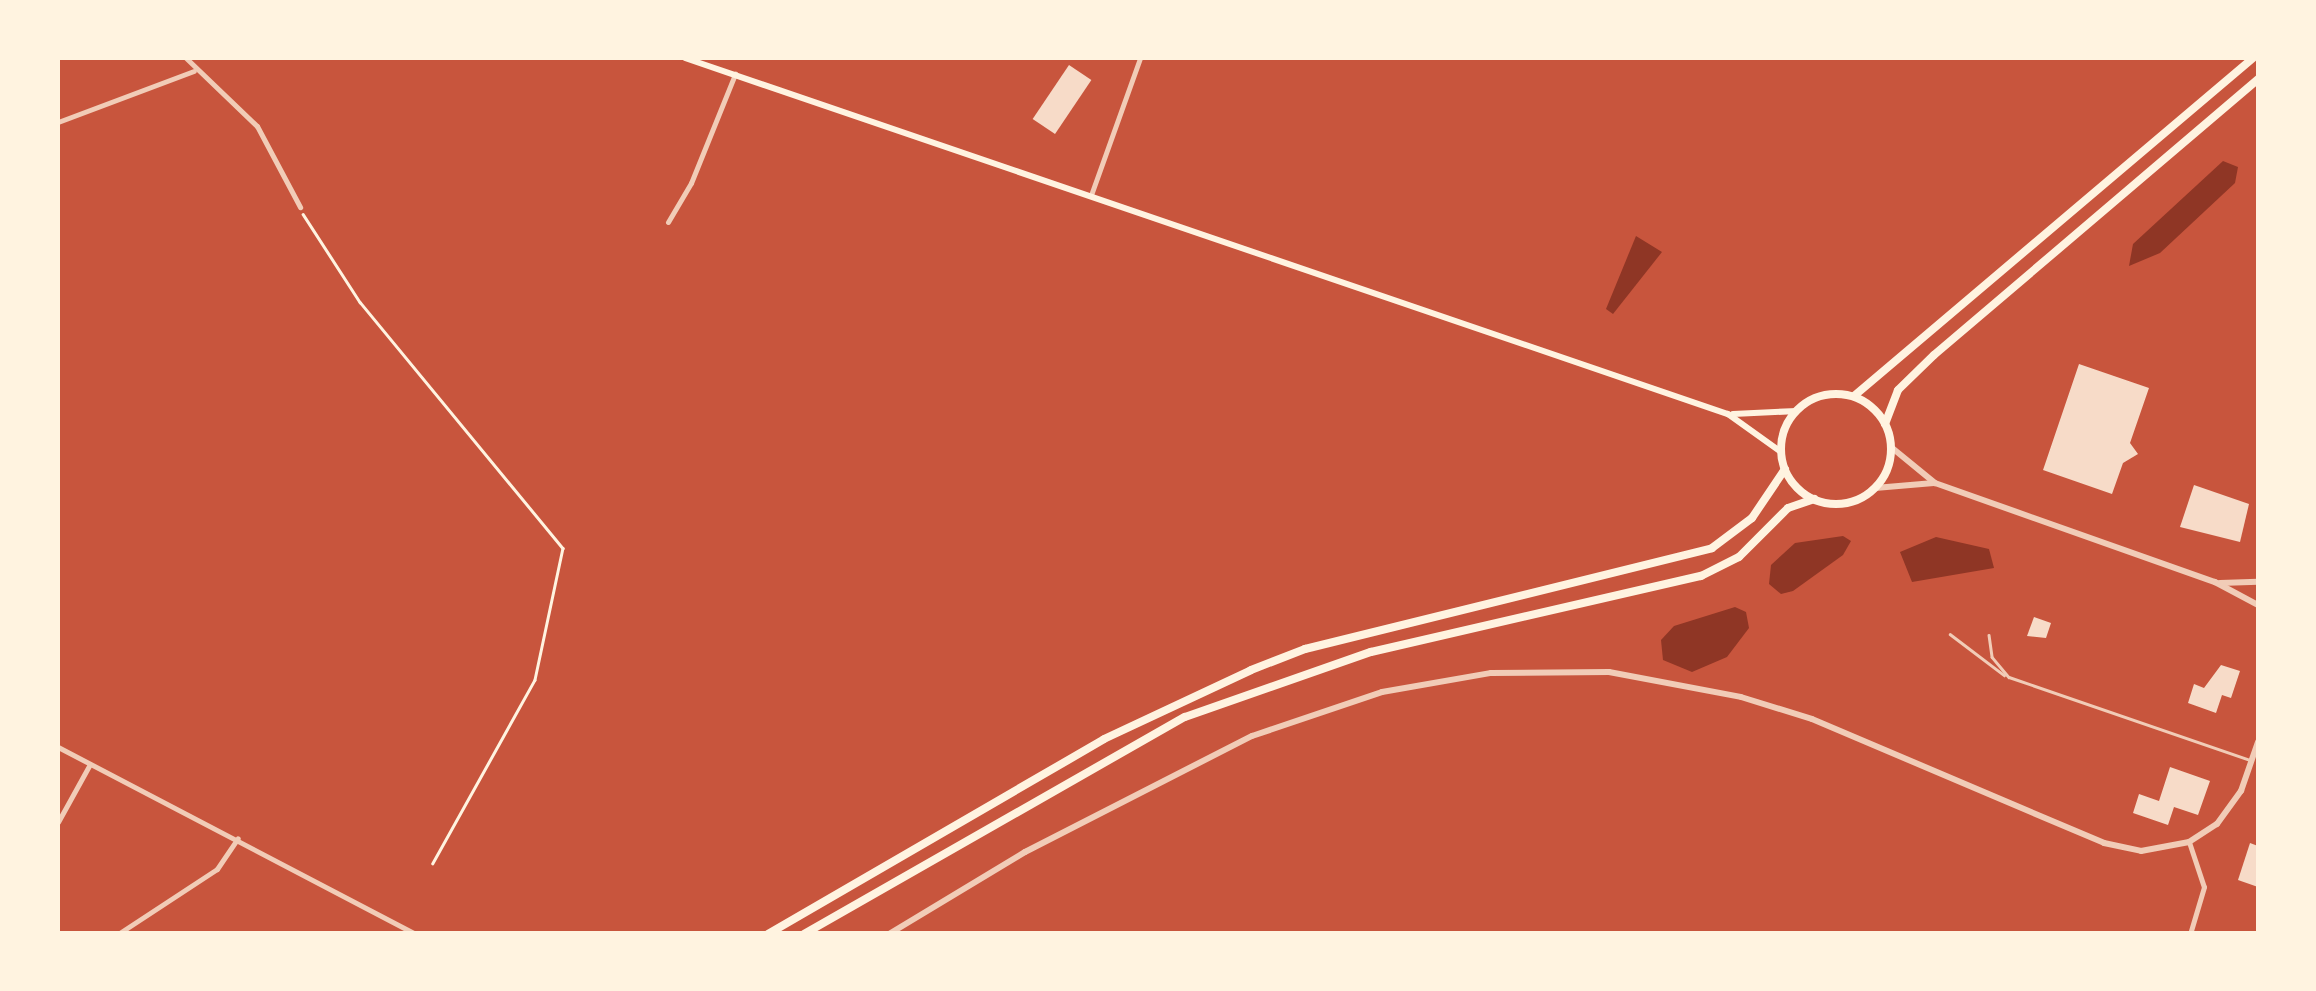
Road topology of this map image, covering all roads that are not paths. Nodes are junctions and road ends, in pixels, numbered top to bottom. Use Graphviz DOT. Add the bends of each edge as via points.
graph roads {
  1 [pos="186,58"];
  2 [pos="684,58"];
  3 [pos="1140,58"];
  4 [pos="2253,58"];
  5 [pos="194,71"];
  6 [pos="735,74"];
  7 [pos="2258,79"];
  8 [pos="58,122"];
  9 [pos="1091,195"];
  10 [pos="300,207"];
  11 [pos="668,222"];
  12 [pos="1854,396"];
  13 [pos="1797,411"];
  14 [pos="1728,414"];
  15 [pos="1885,424"];
  16 [pos="1891,447"];
  17 [pos="1782,452"];
  18 [pos="1785,468"];
  19 [pos="1935,483"];
  20 [pos="1875,488"];
  21 [pos="1814,500"];
  22 [pos="2215,582"];
  23 [pos="2258,582"];
  24 [pos="2258,605"];
  25 [pos="1950,634"];
  26 [pos="1989,636"];
  27 [pos="2009,677"];
  28 [pos="2258,742"];
  29 [pos="58,747"];
  30 [pos="2255,761"];
  31 [pos="90,764"];
  32 [pos="58,822"];
  33 [pos="238,838"];
  34 [pos="2189,842"];
  35 [pos="118,934"];
  36 [pos="416,934"];
  37 [pos="768,934"];
  38 [pos="804,934"];
  39 [pos="889,934"];
  40 [pos="2190,934"];
  1 -- 5 [label="street"];
  2 -- 6 [label="main road"];
  3 -- 9 [label="street"];
  4 -- 12 [label="main road"];
  5 -- 8 [label="street"];
  5 -- 10 [label="street" via="256,126"];
  6 -- 9 [label="main road"];
  6 -- 11 [label="street" via="691,184"];
  7 -- 15 [label="main road" via="1922,366 1892,398"];
  9 -- 14 [label="main road"];
  12 -- 13 [label="main road" via="1824,395"];
  12 -- 15 [label="main road"];
  13 -- 14 [label="main road"];
  13 -- 17 [label="main road"];
  14 -- 17 [label="main road"];
  15 -- 16 [label="main road"];
  16 -- 19 [label="street"];
  16 -- 20 [label="main road"];
  17 -- 18 [label="main road"];
  18 -- 21 [label="main road"];
  18 -- 37 [label="main road" via="1752,518 1712,548 1305,649 1251,670 1104,739"];
  19 -- 20 [label="street"];
  19 -- 22 [label="street"];
  20 -- 21 [label="main road" via="1840,504"];
  21 -- 38 [label="main road" via="1788,508 1739,557 1701,576 1371,652 1186,717"];
  22 -- 23 [label="street"];
  22 -- 24 [label="street"];
  25 -- 27 [label="lane"];
  26 -- 27 [label="lane" via="1992,657"];
  27 -- 30 [label="lane"];
  28 -- 30 [label="street"];
  29 -- 31 [label="street"];
  30 -- 34 [label="street" via="2224,817"];
  31 -- 32 [label="street"];
  31 -- 33 [label="street"];
  33 -- 35 [label="street" via="217,869"];
  33 -- 36 [label="street"];
  34 -- 39 [label="street" via="2141,852 2104,844 1812,719 1741,696 1609,672 1491,673 1382,692 1252,736 1025,852"];
  34 -- 40 [label="street" via="2204,887"];
}
